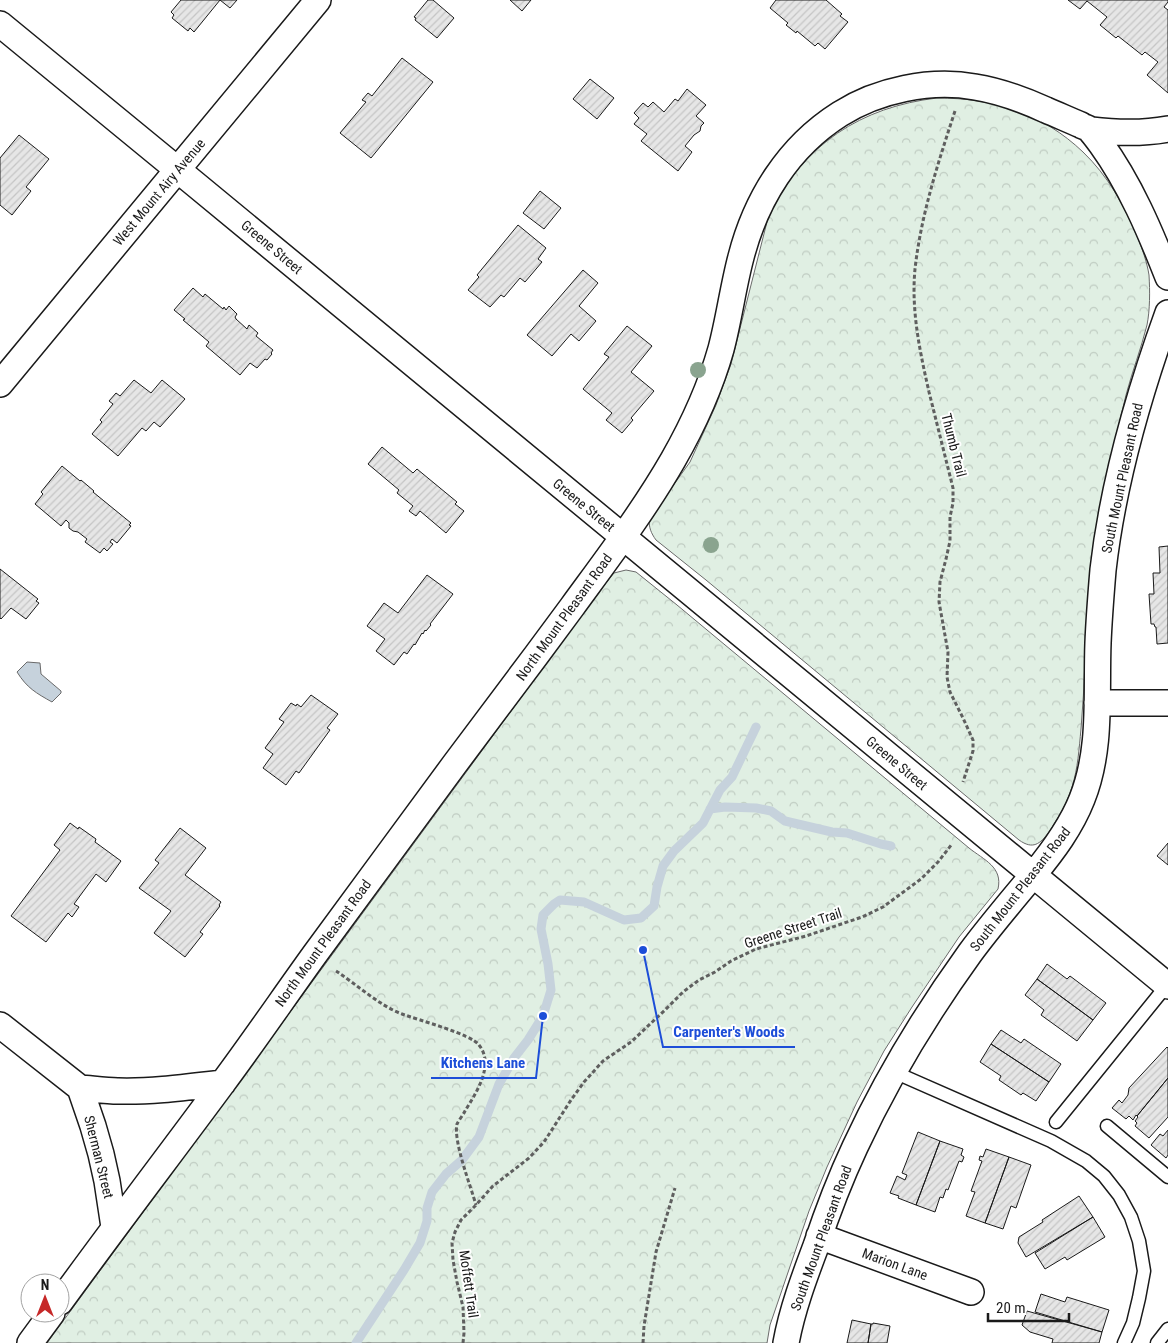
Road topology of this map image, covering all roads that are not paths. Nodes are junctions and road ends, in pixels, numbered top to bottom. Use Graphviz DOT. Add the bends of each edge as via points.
graph roads {
  1 [pos="318,0"];
  2 [pos="0,24"];
  3 [pos="1168,129"];
  4 [pos="1091,130"];
  5 [pos="178,169"];
  6 [pos="1168,277"];
  7 [pos="1168,314"];
  8 [pos="0,384"];
  9 [pos="623,537"];
  10 [pos="1097,703"];
  11 [pos="1168,703"];
  12 [pos="1033,875"];
  13 [pos="1167,986"];
  14 [pos="0,1025"];
  15 [pos="894,1072"];
  16 [pos="223,1083"];
  17 [pos="80,1088"];
  18 [pos="1056,1122"];
  19 [pos="1108,1126"];
  20 [pos="1168,1177"];
  21 [pos="114,1227"];
  22 [pos="819,1236"];
  23 [pos="70,1288"];
  24 [pos="971,1292"];
  25 [pos="45,1323"];
  26 [pos="1168,1330"];
  27 [pos="30,1343"];
  28 [pos="786,1343"];
  29 [pos="1124,1343"];
  30 [pos="1157,1343"];
  1 -- 5 [label="street, West Mount Airy Avenue"];
  2 -- 5 [label="street, Greene Street"];
  3 -- 4 [label="street, North Mount Pleasant Road" via="1138,133"];
  4 -- 6 [label="street" via="1128,188"];
  4 -- 9 [label="street, North Mount Pleasant Road" via="1002,93 975,87 932,85 886,93 864,102 844,111 810,136 781,168 759,208 742,254 720,352 702,404 662,478"];
  5 -- 8 [label="street, West Mount Airy Avenue"];
  5 -- 9 [label="street, Greene Street"];
  7 -- 10 [label="street, South Mount Pleasant Road" via="1135,413 1110,528 1098,642"];
  9 -- 12 [label="street, Greene Street"];
  9 -- 16 [label="street, North Mount Pleasant Road"];
  10 -- 11 [label="street"];
  10 -- 12 [label="street, South Mount Pleasant Road" via="1093,759 1082,800 1072,822"];
  12 -- 13 [label="street, Greene Street"];
  12 -- 15 [label="street, South Mount Pleasant Road" via="941,994"];
  13 -- 18 [label="lane"];
  14 -- 17 [label="street"];
  15 -- 22 [label="street, South Mount Pleasant Road" via="854,1148"];
  15 -- 29 [label="lane" via="1051,1141 1086,1161 1104,1176 1119,1194 1131,1217 1144,1271 1133,1323"];
  16 -- 17 [label="street" via="147,1091"];
  16 -- 21 [label="street, North Mount Pleasant Road"];
  17 -- 21 [label="street, Sherman Street" via="101,1154"];
  19 -- 20 [label="lane"];
  21 -- 23 [label="street, North Mount Pleasant Road"];
  22 -- 24 [label="street, Marion Lane"];
  22 -- 28 [label="street, South Mount Pleasant Road"];
  25 -- 27 [label="street"];
  26 -- 30 [label="lane"];
}
